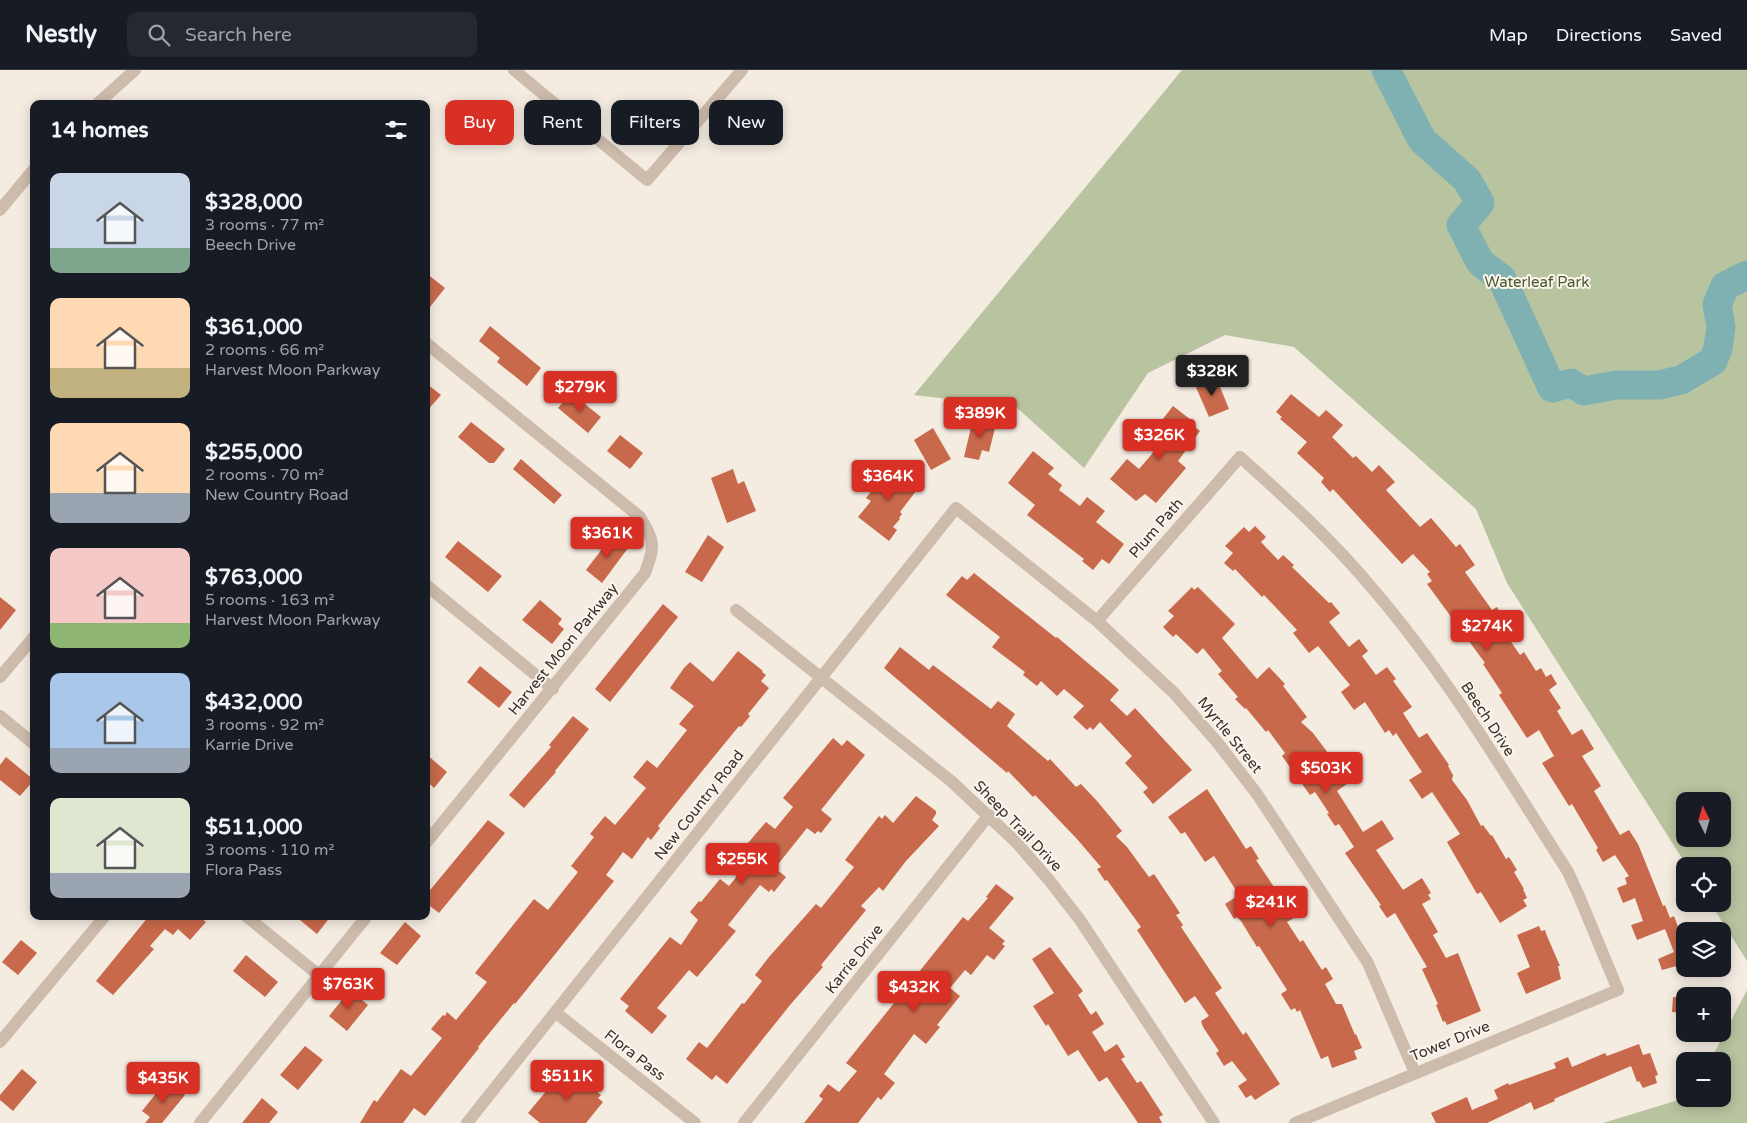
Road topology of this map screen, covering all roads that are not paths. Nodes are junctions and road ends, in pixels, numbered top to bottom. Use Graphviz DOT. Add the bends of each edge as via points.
graph roads {
  1 [pos="135,70"];
  2 [pos="514,70"];
  3 [pos="742,70"];
  4 [pos="101,100"];
  5 [pos="30,174"];
  6 [pos="1,208"];
  7 [pos="430,347"];
  8 [pos="1240,457"];
  9 [pos="956,508"];
  10 [pos="430,589"];
  11 [pos="736,610"];
  12 [pos="1097,620"];
  13 [pos="30,641"];
  14 [pos="0,677"];
  15 [pos="821,678"];
  16 [pos="553,688"];
  17 [pos="0,716"];
  18 [pos="30,741"];
  19 [pos="989,815"];
  20 [pos="431,828"];
  21 [pos="102,920"];
  22 [pos="251,920"];
  23 [pos="364,920"];
  24 [pos="320,976"];
  25 [pos="1618,990"];
  26 [pos="555,1012"];
  27 [pos="0,1042"];
  28 [pos="1415,1073"];
  29 [pos="200,1123"];
  30 [pos="467,1123"];
  31 [pos="695,1123"];
  32 [pos="744,1123"];
  33 [pos="1214,1123"];
  34 [pos="1295,1123"];
  1 -- 4 [label="street"];
  2 -- 3 [label="street" via="647,180"];
  5 -- 6 [label="street"];
  7 -- 16 [label="street, Harvest Moon Parkway" via="640,518 652,537 646,573"];
  8 -- 12 [label="street, Plum Path"];
  8 -- 25 [label="street, Beech Drive" via="1289,500 1372,588 1458,700 1568,872"];
  9 -- 12 [label="street, Myrtle Street"];
  9 -- 15 [label="street, New Country Road"];
  10 -- 16 [label="street"];
  11 -- 15 [label="street, Sheep Trail Drive"];
  12 -- 28 [label="street, Myrtle Street" via="1174,693 1257,794 1368,963"];
  13 -- 14 [label="street"];
  15 -- 19 [label="street, Sheep Trail Drive"];
  15 -- 26 [label="street, New Country Road"];
  16 -- 20 [label="street, Harvest Moon Parkway"];
  17 -- 18 [label="street"];
  19 -- 32 [label="street, Karrie Drive"];
  19 -- 33 [label="street, Sheep Trail Drive" via="1049,880 1080,920"];
  21 -- 27 [label="street"];
  22 -- 24 [label="street"];
  23 -- 24 [label="street"];
  24 -- 29 [label="street"];
  25 -- 28 [label="street, Tower Drive"];
  26 -- 30 [label="street, New Country Road"];
  26 -- 31 [label="street, Flora Pass"];
  28 -- 34 [label="street, Tower Drive"];
}
